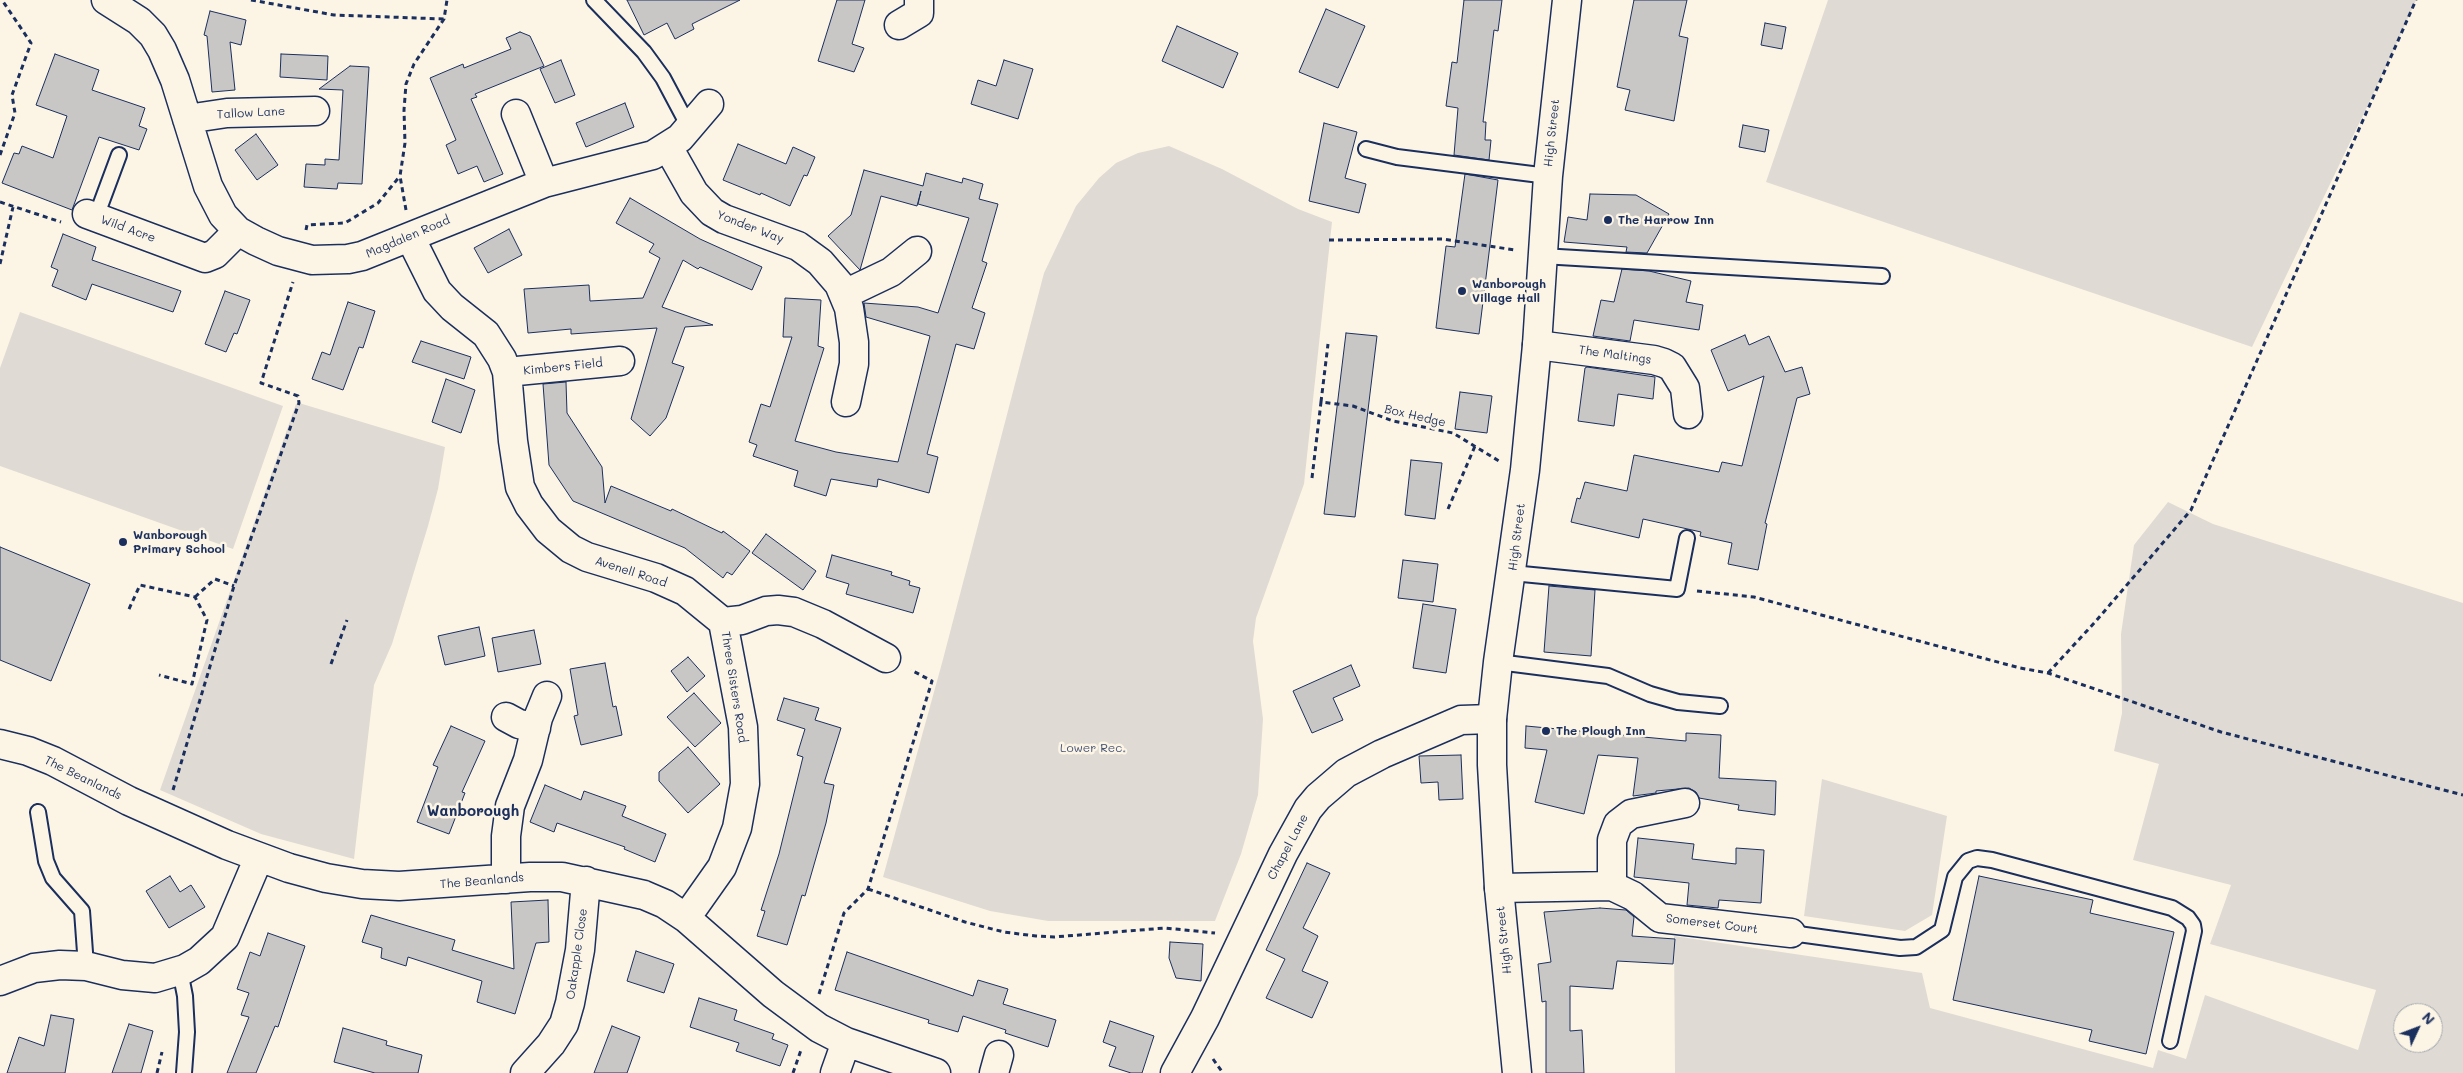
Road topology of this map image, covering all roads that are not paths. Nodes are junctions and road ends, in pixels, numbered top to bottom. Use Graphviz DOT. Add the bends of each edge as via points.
graph roads {
  1 [pos="106,0"];
  2 [pos="594,0"];
  3 [pos="919,0"];
  4 [pos="1567,0"];
  5 [pos="899,25"];
  6 [pos="709,104"];
  7 [pos="315,111"];
  8 [pos="516,114"];
  9 [pos="187,118"];
  10 [pos="689,127"];
  11 [pos="668,148"];
  12 [pos="1366,148"];
  13 [pos="120,155"];
  14 [pos="1548,176"];
  15 [pos="544,183"];
  16 [pos="91,215"];
  17 [pos="238,231"];
  18 [pos="410,236"];
  19 [pos="917,251"];
  20 [pos="1542,256"];
  21 [pos="1882,276"];
  22 [pos="845,294"];
  23 [pos="1537,345"];
  24 [pos="620,361"];
  25 [pos="507,372"];
  26 [pos="846,402"];
  27 [pos="1688,414"];
  28 [pos="1687,538"];
  29 [pos="1512,572"];
  30 [pos="723,622"];
  31 [pos="886,658"];
  32 [pos="1498,662"];
  33 [pos="547,696"];
  34 [pos="1720,706"];
  35 [pos="506,717"];
  36 [pos="1492,719"];
  37 [pos="536,728"];
  38 [pos="0,744"];
  39 [pos="1686,803"];
  40 [pos="38,812"];
  41 [pos="259,857"];
  42 [pos="506,879"];
  43 [pos="586,881"];
  44 [pos="1612,886"];
  45 [pos="1499,888"];
  46 [pos="686,918"];
  47 [pos="1791,933"];
  48 [pos="86,966"];
  49 [pos="180,971"];
  50 [pos="0,981"];
  51 [pos="2170,1041"];
  52 [pos="846,1042"];
  53 [pos="184,1073"];
  54 [pos="525,1073"];
  55 [pos="835,1073"];
  56 [pos="936,1073"];
  57 [pos="1175,1073"];
  58 [pos="1517,1073"];
  1 -- 9 [label="street, Magdalen Road" via="139,21 153,35 175,80"];
  2 -- 10 [label="lane" via="663,78"];
  3 -- 5 [label="street" via="919,13"];
  4 -- 14 [label="street, High Street"];
  6 -- 10 [label="street, Magdalen Road"];
  7 -- 9 [label="street, Tallow Lane" via="227,113"];
  8 -- 15 [label="street"];
  9 -- 17 [label="street, Magdalen Road" via="208,186 223,214"];
  10 -- 11 [label="street, Magdalen Road"];
  11 -- 15 [label="street, Magdalen Road" via="633,162"];
  11 -- 22 [label="street, Yonder Way" via="694,193 712,212 810,253"];
  12 -- 14 [label="lane" via="1398,156"];
  13 -- 16 [label="lane"];
  14 -- 20 [label="street, High Street"];
  15 -- 18 [label="street, Magdalen Road"];
  16 -- 17 [label="street, Wild Acre" via="205,258 220,250"];
  17 -- 18 [label="street, Magdalen Road" via="278,251 325,261 376,251"];
  18 -- 25 [label="street, Avenell Road" via="437,291 486,334"];
  19 -- 22 [label="street" via="891,272"];
  20 -- 21 [label="lane"];
  20 -- 23 [label="street, High Street"];
  22 -- 26 [label="street, Yonder Way" via="854,342 854,364"];
  23 -- 27 [label="street, The Maltings" via="1664,363 1672,367 1686,388"];
  23 -- 29 [label="street, High Street"];
  24 -- 25 [label="street, Kimbers Field"];
  25 -- 30 [label="street, Avenell Road" via="520,486 529,505 548,530 587,557 656,578 685,591"];
  28 -- 29 [label="lane" via="1677,589"];
  29 -- 32 [label="street, High Street"];
  30 -- 31 [label="street" via="742,620 766,611 794,612"];
  30 -- 46 [label="street, Three Sisters Road" via="743,727 744,784 736,828 725,861"];
  32 -- 34 [label="lane" via="1600,674 1678,702"];
  32 -- 36 [label="street, High Street"];
  33 -- 37 [label="street"];
  35 -- 37 [label="street"];
  36 -- 45 [label="street, High Street"];
  36 -- 57 [label="street, Chapel Lane" via="1461,720 1382,754 1331,784 1308,809"];
  37 -- 42 [label="street" via="509,813"];
  38 -- 41 [label="street, The Beanlands" via="28,751 165,817"];
  39 -- 44 [label="street" via="1631,814 1618,824 1612,840"];
  40 -- 48 [label="lane" via="46,861 53,878 82,911"];
  41 -- 42 [label="street, The Beanlands" via="326,878 362,884 429,886"];
  41 -- 49 [label="street" via="225,938 199,961"];
  42 -- 43 [label="street, The Beanlands" via="554,877"];
  43 -- 46 [label="street, The Beanlands" via="644,895"];
  43 -- 54 [label="street, Oakapple Close" via="580,950 564,1024"];
  44 -- 45 [label="street, Somerset Court"];
  44 -- 47 [label="street, Somerset Court" via="1633,896 1660,918"];
  45 -- 58 [label="street, High Street"];
  46 -- 52 [label="street, The Beanlands" via="773,994 810,1022"];
  47 -- 51 [label="lane" via="1900,948 1916,947 1942,930 1954,877 1968,861 1977,858 2172,908 2188,918 2194,931"];
  48 -- 49 [label="street" via="140,978 167,976"];
  48 -- 50 [label="street" via="66,964 34,968"];
  49 -- 53 [label="lane" via="186,996"];
  52 -- 55 [label="street"];
  52 -- 56 [label="street, The Beanlands"];
}
